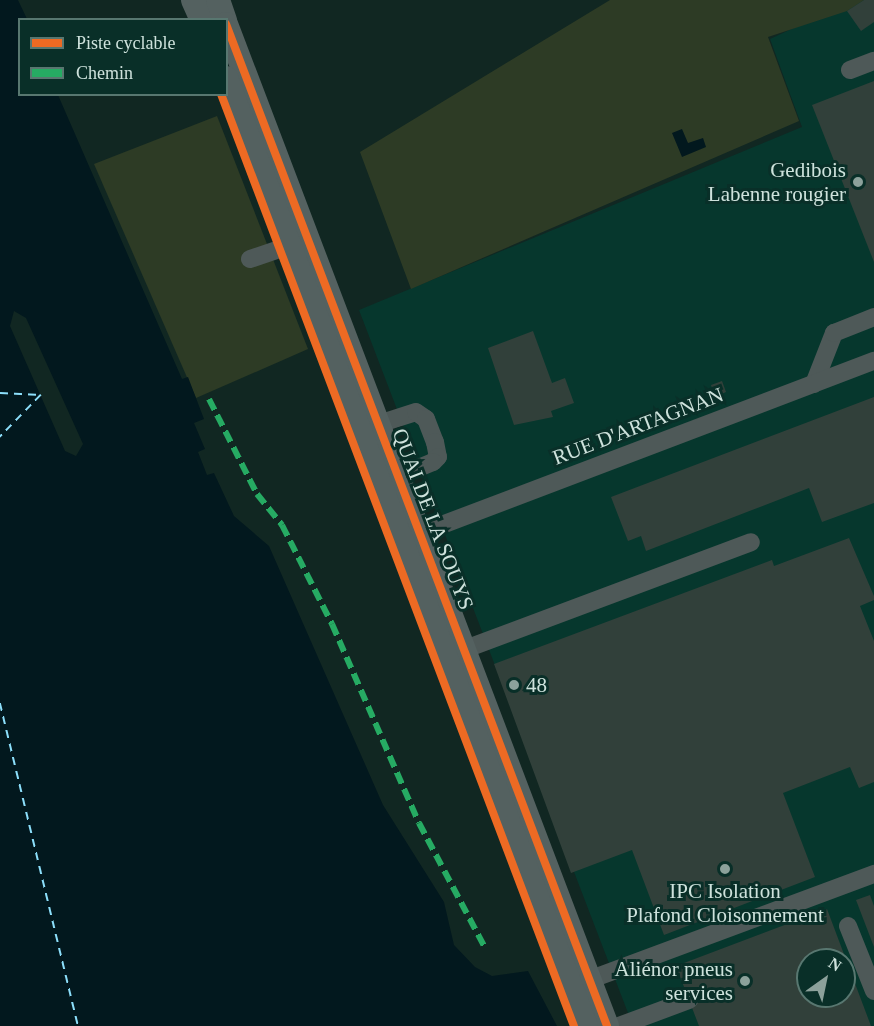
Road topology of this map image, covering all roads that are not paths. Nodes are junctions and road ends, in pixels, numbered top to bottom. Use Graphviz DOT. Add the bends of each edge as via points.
graph roads {
  1 [pos="193,0"];
  2 [pos="218,0"];
  3 [pos="201,18"];
  4 [pos="224,18"];
  5 [pos="229,38"];
  6 [pos="874,61"];
  7 [pos="850,70"];
  8 [pos="228,82"];
  9 [pos="299,242"];
  10 [pos="250,259"];
  11 [pos="874,317"];
  12 [pos="874,361"];
  13 [pos="814,384"];
  14 [pos="369,427"];
  15 [pos="389,480"];
  16 [pos="410,536"];
  17 [pos="751,543"];
  18 [pos="455,653"];
  19 [pos="874,874"];
  20 [pos="848,926"];
  21 [pos="580,983"];
  22 [pos="874,991"];
  23 [pos="689,1000"];
  24 [pos="586,1026"];
  25 [pos="608,1026"];
  26 [pos="619,1026"];
  1 -- 3 [label="main road"];
  2 -- 4 [label="main road"];
  5 -- 9 [label="main road, QUAI DE LA SOUYS"];
  6 -- 7 [label="street"];
  8 -- 9 [label="main road, QUAI DE LA SOUYS"];
  9 -- 10 [label="street"];
  9 -- 14 [label="main road, QUAI DE LA SOUYS"];
  11 -- 13 [label="street" via="834,333"];
  12 -- 13 [label="street, RUE D'ARTAGNAN"];
  13 -- 16 [label="street, RUE D'ARTAGNAN"];
  14 -- 15 [label="main road, QUAI DE LA SOUYS"];
  14 -- 15 [label="street" via="416,412 426,419 435,442 438,457 433,462"];
  15 -- 16 [label="main road, QUAI DE LA SOUYS"];
  16 -- 18 [label="main road, QUAI DE LA SOUYS"];
  17 -- 18 [label="street"];
  18 -- 21 [label="main road, QUAI DE LA SOUYS"];
  19 -- 21 [label="street"];
  20 -- 22 [label="street"];
  21 -- 24 [label="main road, QUAI DE LA SOUYS"];
  21 -- 25 [label="main road, QUAI DE LA SOUYS"];
  23 -- 26 [label="street"];
}
